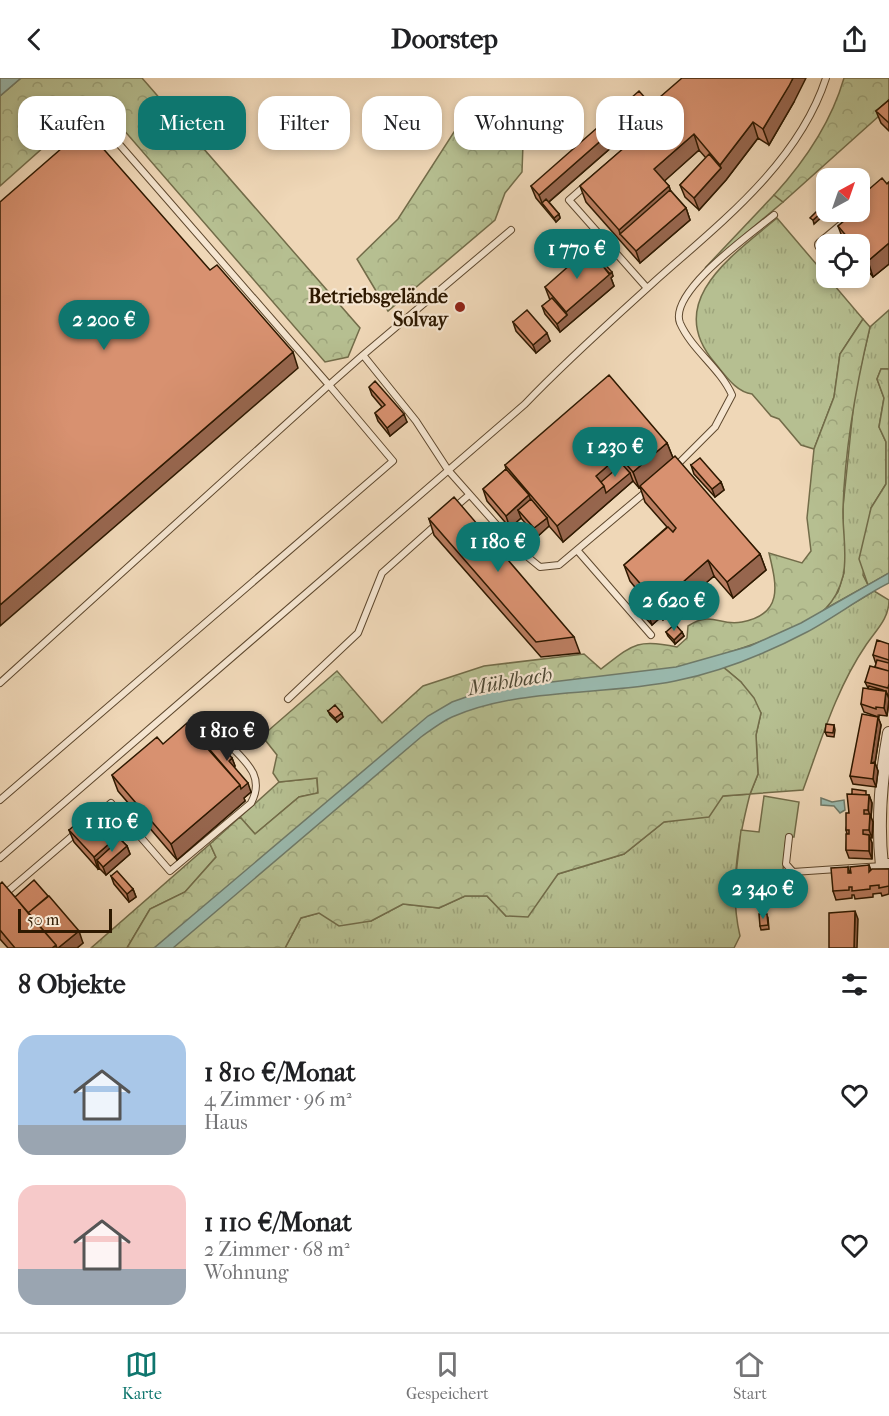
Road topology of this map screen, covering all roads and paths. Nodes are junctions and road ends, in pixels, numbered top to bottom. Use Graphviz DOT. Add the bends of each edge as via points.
graph roads {
  1 [pos="826,78"];
  2 [pos="673,91"];
  3 [pos="667,96"];
  4 [pos="124,150"];
  5 [pos="595,177"];
  6 [pos="774,215"];
  7 [pos="848,222"];
  8 [pos="511,231"];
  9 [pos="834,234"];
  10 [pos="647,288"];
  11 [pos="363,355"];
  12 [pos="329,385"];
  13 [pos="448,470"];
  14 [pos="666,475"];
  15 [pos="657,482"];
  16 [pos="469,495"];
  17 [pos="451,511"];
  18 [pos="443,518"];
  19 [pos="577,549"];
  20 [pos="651,636"];
  21 [pos="0,683"];
  22 [pos="288,699"];
  23 [pos="889,733"];
  24 [pos="226,741"];
  25 [pos="0,800"];
  26 [pos="789,837"];
  27 [pos="0,858"];
  28 [pos="885,865"];
  29 [pos="0,898"];
  1 -- 10 [label="lane" via="810,113 766,176 723,221"];
  2 -- 3 [label="lane"];
  4 -- 12 [label="lane"];
  5 -- 10 [label="lane" via="569,200"];
  6 -- 14 [label="lane" via="694,284 681,303 680,322 732,395 715,427"];
  7 -- 9 [label="street"];
  8 -- 11 [label="lane"];
  10 -- 13 [label="lane" via="572,355 525,404"];
  11 -- 12 [label="lane"];
  11 -- 13 [label="lane" via="416,421"];
  12 -- 21 [label="lane"];
  12 -- 25 [label="lane" via="393,461"];
  13 -- 16 [label="lane"];
  13 -- 27 [label="lane"];
  15 -- 19 [label="lane"];
  16 -- 17 [label="lane"];
  16 -- 19 [label="lane" via="518,549 540,567 559,565"];
  18 -- 22 [label="lane" via="382,573 358,633"];
  19 -- 20 [label="lane"];
  23 -- 28 [label="street" via="880,806 879,840"];
  24 -- 29 [label="lane" via="258,780 257,792 251,803 170,872 111,803"];
  26 -- 28 [label="lane" via="786,864 793,872"];
}
